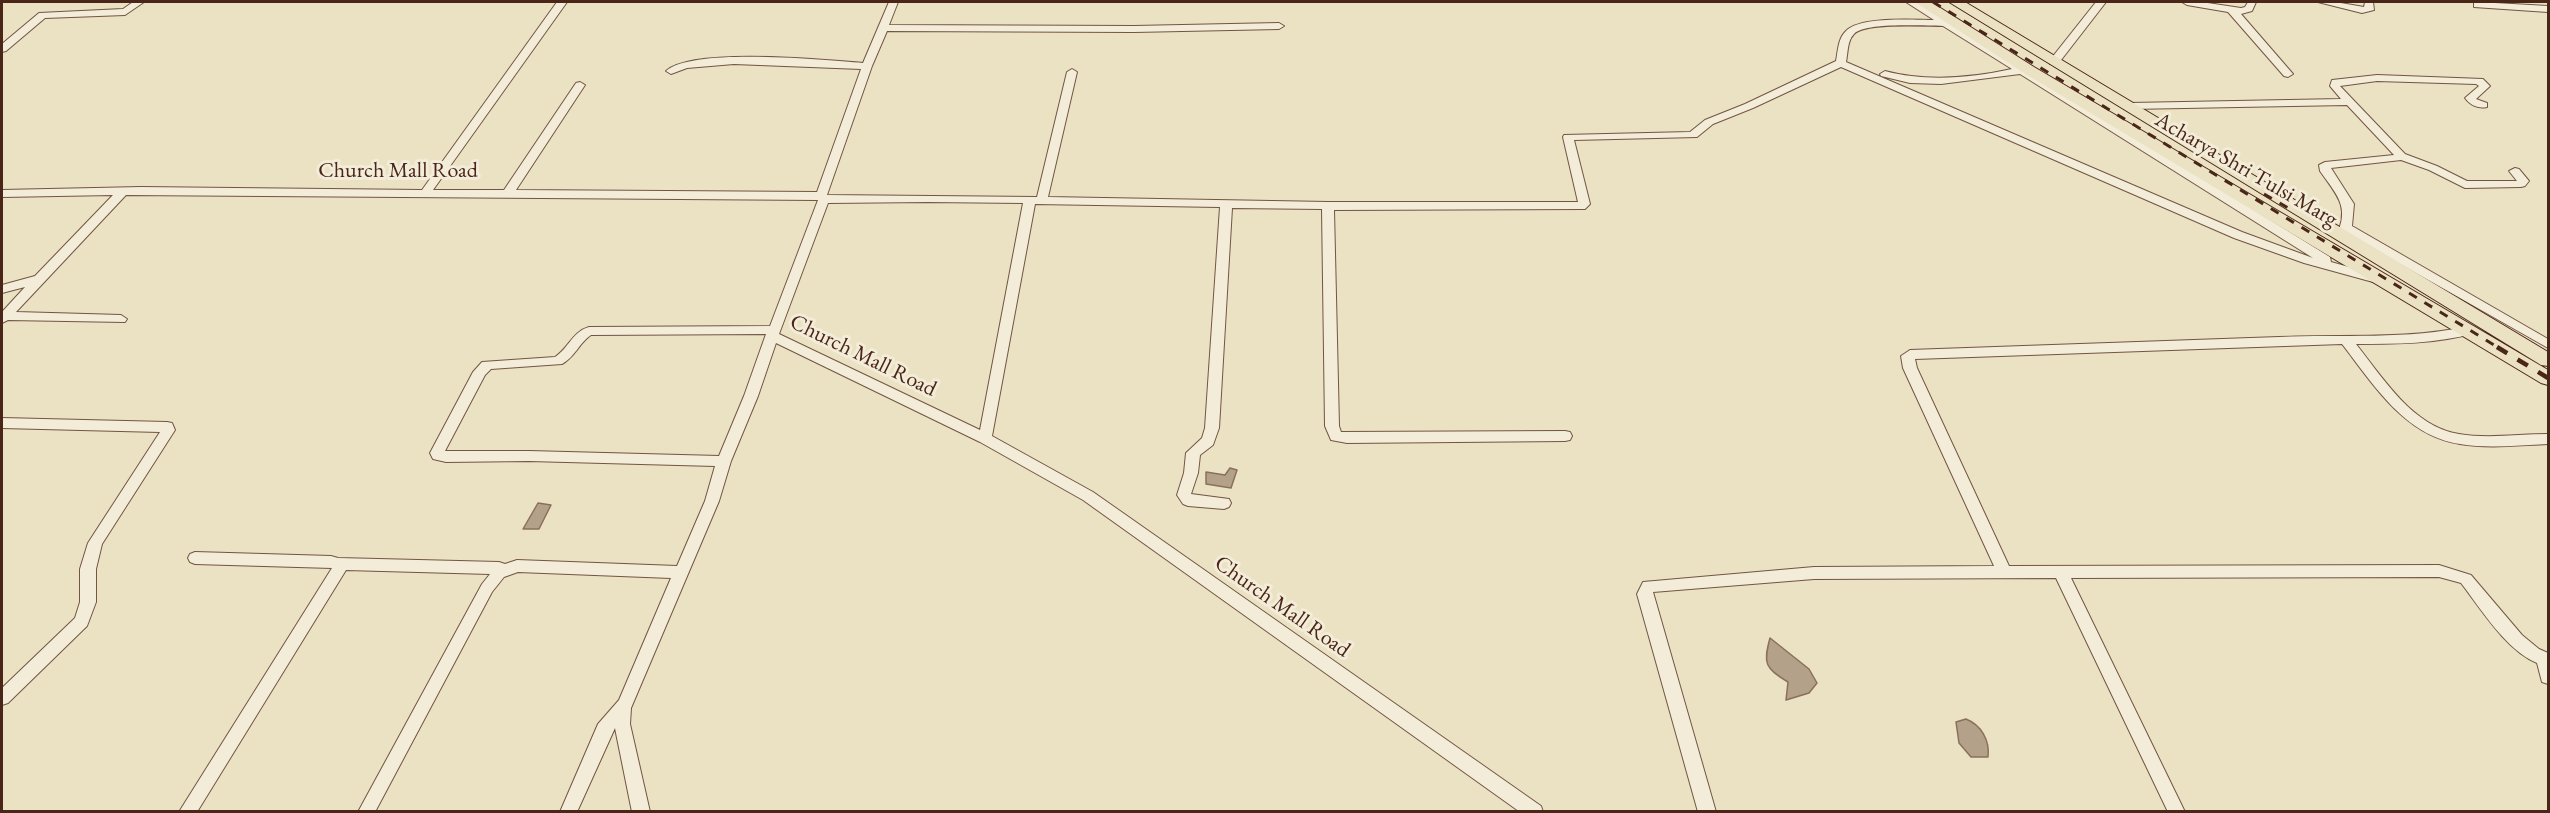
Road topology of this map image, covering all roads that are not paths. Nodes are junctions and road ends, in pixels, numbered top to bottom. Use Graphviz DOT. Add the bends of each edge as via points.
graph roads {
  1 [pos="140,2"];
  2 [pos="562,2"];
  3 [pos="894,2"];
  4 [pos="1911,2"];
  5 [pos="1922,2"];
  6 [pos="1956,2"];
  7 [pos="2101,2"];
  8 [pos="2187,2"];
  9 [pos="2252,2"];
  10 [pos="2324,2"];
  11 [pos="2369,2"];
  12 [pos="2477,5"];
  13 [pos="2548,9"];
  14 [pos="2232,10"];
  15 [pos="1944,23"];
  16 [pos="1279,26"];
  17 [pos="885,28"];
  18 [pos="2,49"];
  19 [pos="1842,57"];
  20 [pos="2054,62"];
  21 [pos="867,66"];
  22 [pos="671,71"];
  23 [pos="2025,71"];
  24 [pos="1072,72"];
  25 [pos="2288,74"];
  26 [pos="580,85"];
  27 [pos="2350,102"];
  28 [pos="2483,105"];
  29 [pos="2130,106"];
  30 [pos="2401,156"];
  31 [pos="2515,171"];
  32 [pos="122,192"];
  33 [pos="2,193"];
  34 [pos="425,193"];
  35 [pos="508,193"];
  36 [pos="823,197"];
  37 [pos="1036,200"];
  38 [pos="1226,204"];
  39 [pos="1328,206"];
  40 [pos="2344,232"];
  41 [pos="2341,269"];
  42 [pos="38,279"];
  43 [pos="2390,282"];
  44 [pos="2,289"];
  45 [pos="3,318"];
  46 [pos="122,319"];
  47 [pos="2470,330"];
  48 [pos="772,333"];
  49 [pos="2346,340"];
  50 [pos="2548,345"];
  51 [pos="2524,355"];
  52 [pos="2548,360"];
  53 [pos="2548,378"];
  54 [pos="2,423"];
  55 [pos="1565,436"];
  56 [pos="985,438"];
  57 [pos="2548,439"];
  58 [pos="724,461"];
  59 [pos="1224,503"];
  60 [pos="195,558"];
  61 [pos="338,564"];
  62 [pos="499,568"];
  63 [pos="682,572"];
  64 [pos="2004,572"];
  65 [pos="2061,573"];
  66 [pos="2546,659"];
  67 [pos="2548,677"];
  68 [pos="2,698"];
  69 [pos="625,701"];
  70 [pos="187,812"];
  71 [pos="366,812"];
  72 [pos="568,812"];
  73 [pos="641,812"];
  74 [pos="1535,812"];
  75 [pos="1707,812"];
  76 [pos="2177,812"];
  1 -- 18 [label="street" via="125,12 42,15"];
  2 -- 34 [label="street"];
  3 -- 17 [label="street"];
  4 -- 15 [label="street"];
  5 -- 23 [label="highway, Acharya Shri Tulsi Marg"];
  6 -- 20 [label="highway, Acharya Shri Tulsi Marg"];
  7 -- 20 [label="street"];
  8 -- 14 [label="street"];
  9 -- 14 [label="street" via="2246,11"];
  10 -- 11 [label="street" via="2369,10"];
  12 -- 13 [label="street"];
  14 -- 25 [label="street"];
  15 -- 19 [label="street" via="1859,27 1849,32"];
  15 -- 23 [label="street"];
  16 -- 17 [label="street"];
  17 -- 21 [label="street"];
  19 -- 23 [label="street" via="1905,79 1988,77"];
  19 -- 39 [label="street" via="1749,106 1709,122 1693,135 1568,137 1583,206"];
  19 -- 41 [label="street" via="2238,235"];
  20 -- 29 [label="highway, Acharya Shri Tulsi Marg"];
  21 -- 22 [label="street" via="697,62"];
  21 -- 36 [label="street"];
  23 -- 41 [label="street"];
  23 -- 43 [label="highway, Acharya Shri Tulsi Marg"];
  24 -- 37 [label="street"];
  26 -- 35 [label="street"];
  27 -- 28 [label="street" via="2336,82 2377,78 2479,81 2485,86 2470,98"];
  27 -- 29 [label="street"];
  27 -- 30 [label="street"];
  29 -- 40 [label="highway, Acharya Shri Tulsi Marg"];
  30 -- 31 [label="street" via="2469,186 2521,184"];
  30 -- 40 [label="street" via="2325,165 2349,204"];
  32 -- 33 [label="street, Church Mall Road"];
  32 -- 34 [label="street, Church Mall Road"];
  32 -- 42 [label="street"];
  34 -- 35 [label="street, Church Mall Road"];
  35 -- 36 [label="street, Church Mall Road"];
  36 -- 37 [label="street"];
  36 -- 48 [label="street, Church Mall Road"];
  37 -- 38 [label="street"];
  37 -- 56 [label="street" via="1010,300 997,391"];
  38 -- 39 [label="street"];
  38 -- 59 [label="street" via="1212,428 1208,441 1193,453 1184,495 1188,500"];
  39 -- 55 [label="street" via="1332,426 1336,436"];
  40 -- 50 [label="street"];
  40 -- 51 [label="highway, Acharya Shri Tulsi Marg"];
  41 -- 43 [label="street"];
  42 -- 44 [label="street"];
  42 -- 45 [label="street"];
  43 -- 47 [label="highway, Acharya Shri Tulsi Marg"];
  45 -- 46 [label="street"];
  47 -- 49 [label="street" via="2420,340"];
  47 -- 51 [label="highway, Acharya Shri Tulsi Marg"];
  48 -- 56 [label="street, Church Mall Road"];
  48 -- 58 [label="street"];
  48 -- 58 [label="street" via="589,331 580,335 566,356 557,361 488,365 480,372 437,453 446,457"];
  49 -- 57 [label="street" via="2401,407 2433,430 2458,439"];
  49 -- 64 [label="street" via="1908,356 1910,368"];
  50 -- 51 [label="street"];
  51 -- 52 [label="highway, Acharya Shri Tulsi Marg"];
  51 -- 53 [label="highway, Acharya Shri Tulsi Marg"];
  54 -- 68 [label="street" via="168,430 95,543 82,621"];
  56 -- 74 [label="street, Church Mall Road" via="1088,496"];
  58 -- 63 [label="street"];
  60 -- 61 [label="street"];
  61 -- 62 [label="street"];
  61 -- 70 [label="street" via="338,573"];
  63 -- 69 [label="street"];
  63 -- 71 [label="street" via="517,566 499,573 487,588"];
  64 -- 65 [label="street"];
  64 -- 75 [label="street" via="1814,573 1646,588"];
  65 -- 66 [label="street" via="2448,572 2466,579 2516,640"];
  65 -- 76 [label="street"];
  66 -- 67 [label="street"];
  69 -- 72 [label="street" via="603,729"];
  69 -- 73 [label="street" via="622,724"];
}
